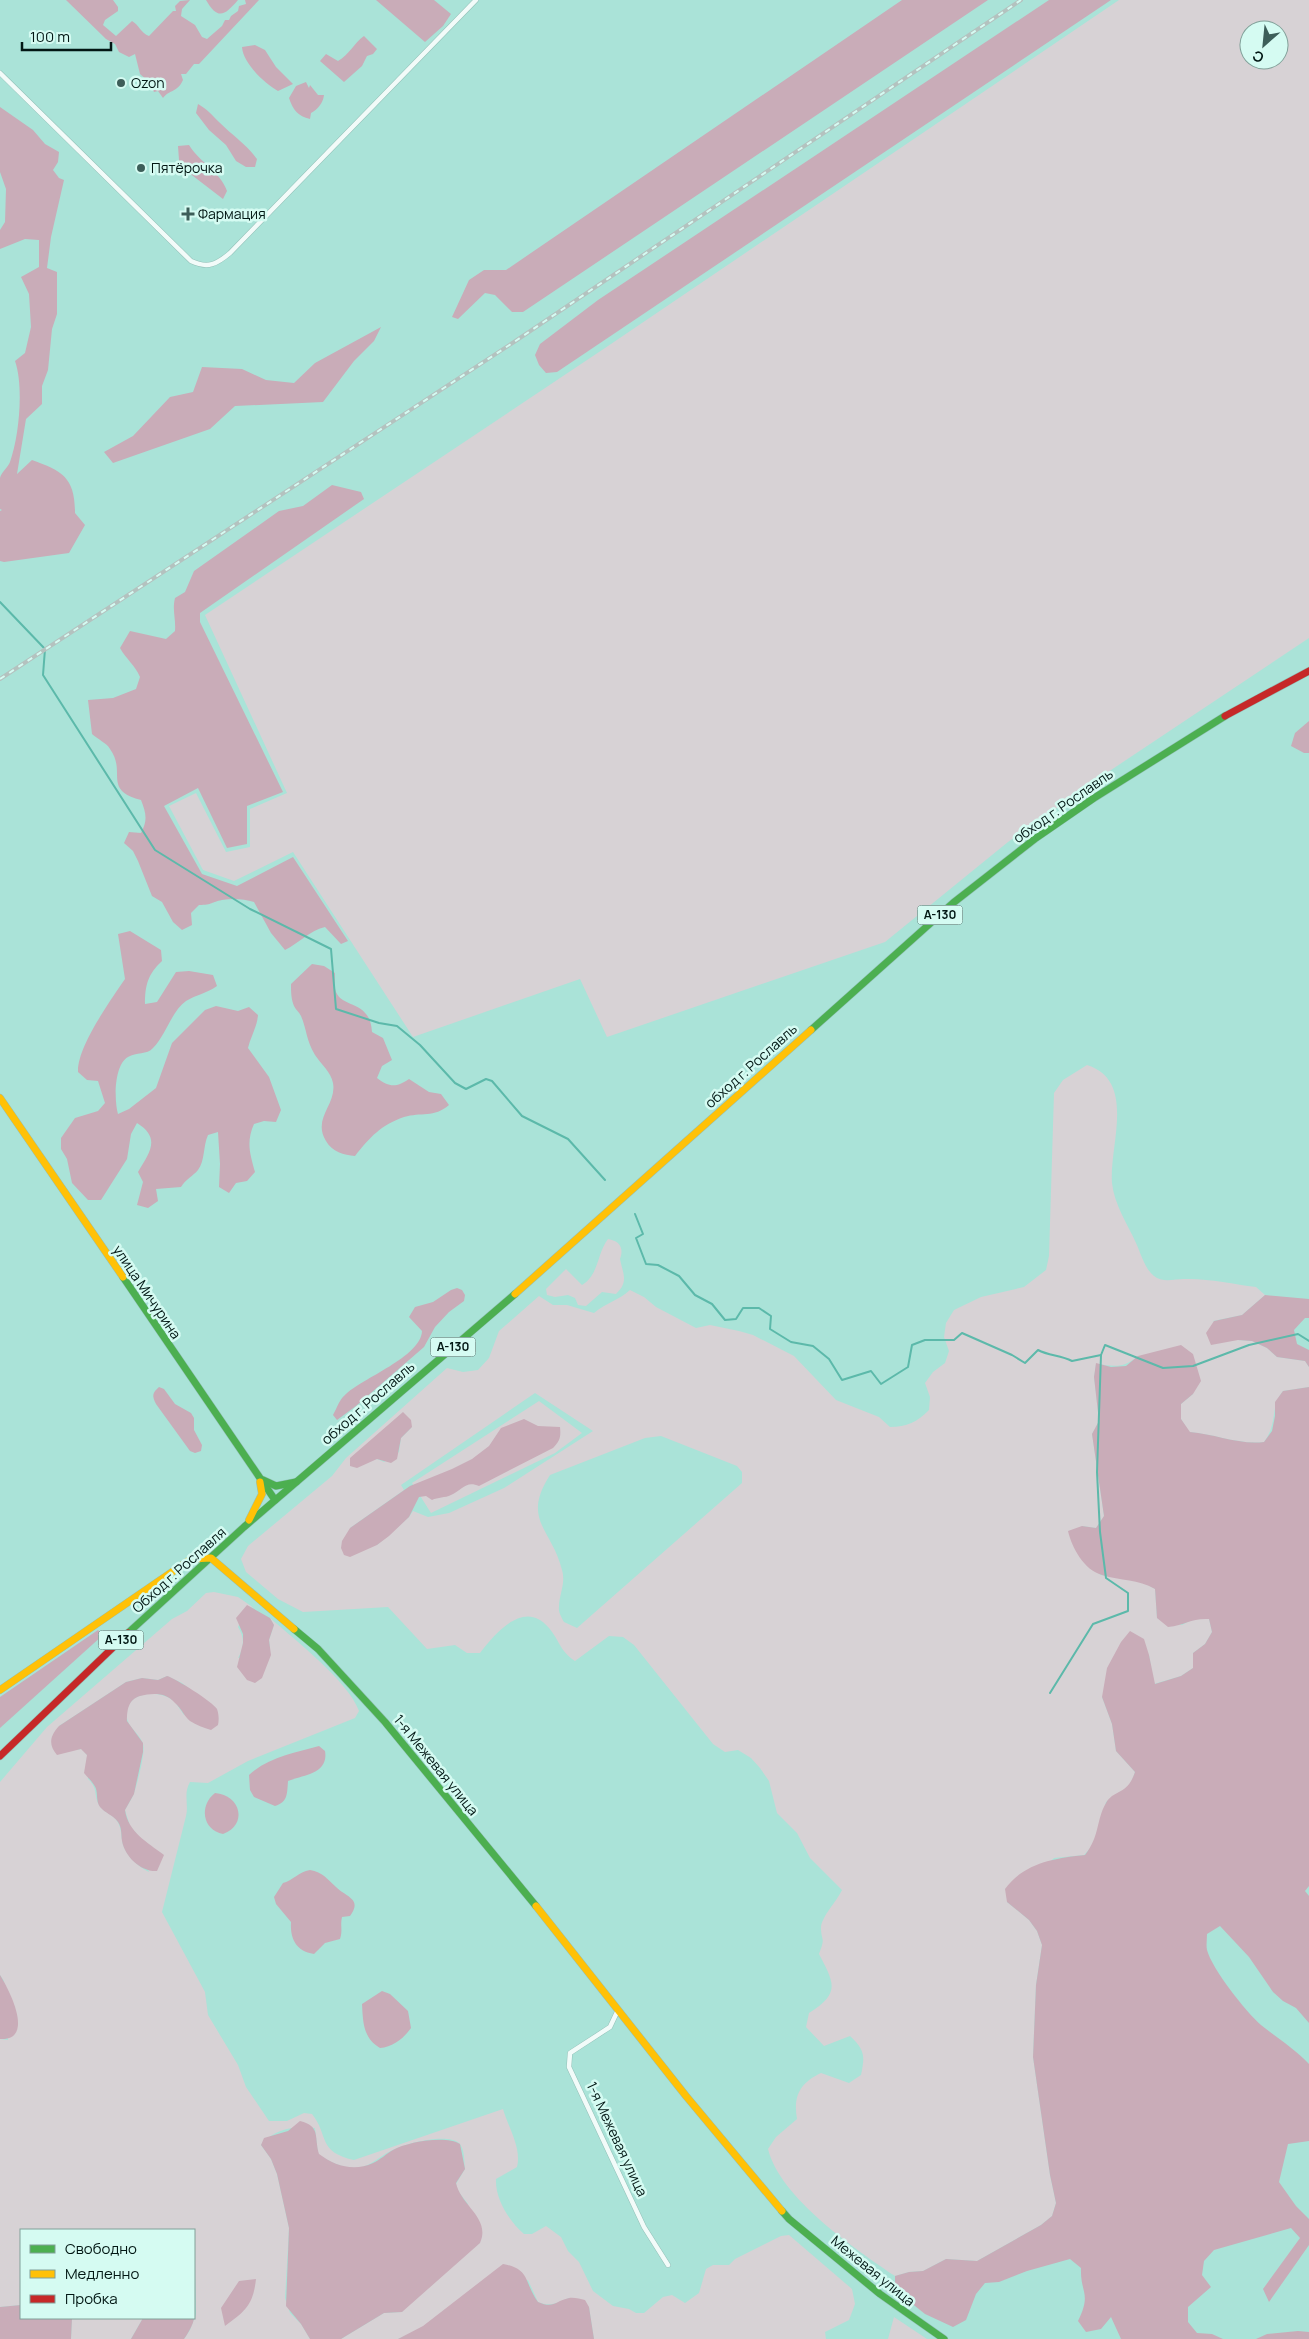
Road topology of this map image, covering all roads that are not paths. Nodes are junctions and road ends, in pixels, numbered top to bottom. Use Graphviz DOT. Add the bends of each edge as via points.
graph roads {
  1 [pos="476,0"];
  2 [pos="0,73"];
  3 [pos="1309,671"];
  4 [pos="0,1098"];
  5 [pos="259,1477"];
  6 [pos="296,1482"];
  7 [pos="275,1500"];
  8 [pos="244,1527"];
  9 [pos="211,1558"];
  10 [pos="0,1690"];
  11 [pos="0,1756"];
  12 [pos="618,2010"];
  13 [pos="790,2219"];
  14 [pos="668,2266"];
  15 [pos="944,2339"];
  1 -- 2 [label="street" via="230,253 210,266 192,261"];
  3 -- 6 [label="main road, обход г. Рославль / А-130" via="1254,699 1162,754 1001,865"];
  4 -- 5 [label="main road, улица Мичурина"];
  5 -- 6 [label="main road" via="276,1486"];
  5 -- 7 [label="main road, улица Мичурина"];
  5 -- 8 [label="main road" via="262,1494"];
  6 -- 7 [label="main road, обход г. Рославль / А-130"];
  7 -- 8 [label="main road, обход г. Рославль / А-130"];
  8 -- 9 [label="main road, Обход г. Рославля / А-130"];
  9 -- 10 [label="main road" via="191,1559"];
  9 -- 11 [label="main road, Обход г. Рославля / А-130" via="90,1668"];
  9 -- 12 [label="main road, 1-я Межевая улица" via="318,1649 385,1722"];
  12 -- 13 [label="main road, 1-я Межевая улица"];
  12 -- 14 [label="street, 1-я Межевая улица" via="610,2027 570,2053 569,2067 644,2227"];
  13 -- 15 [label="main road, Межевая улица" via="880,2294"];
}
